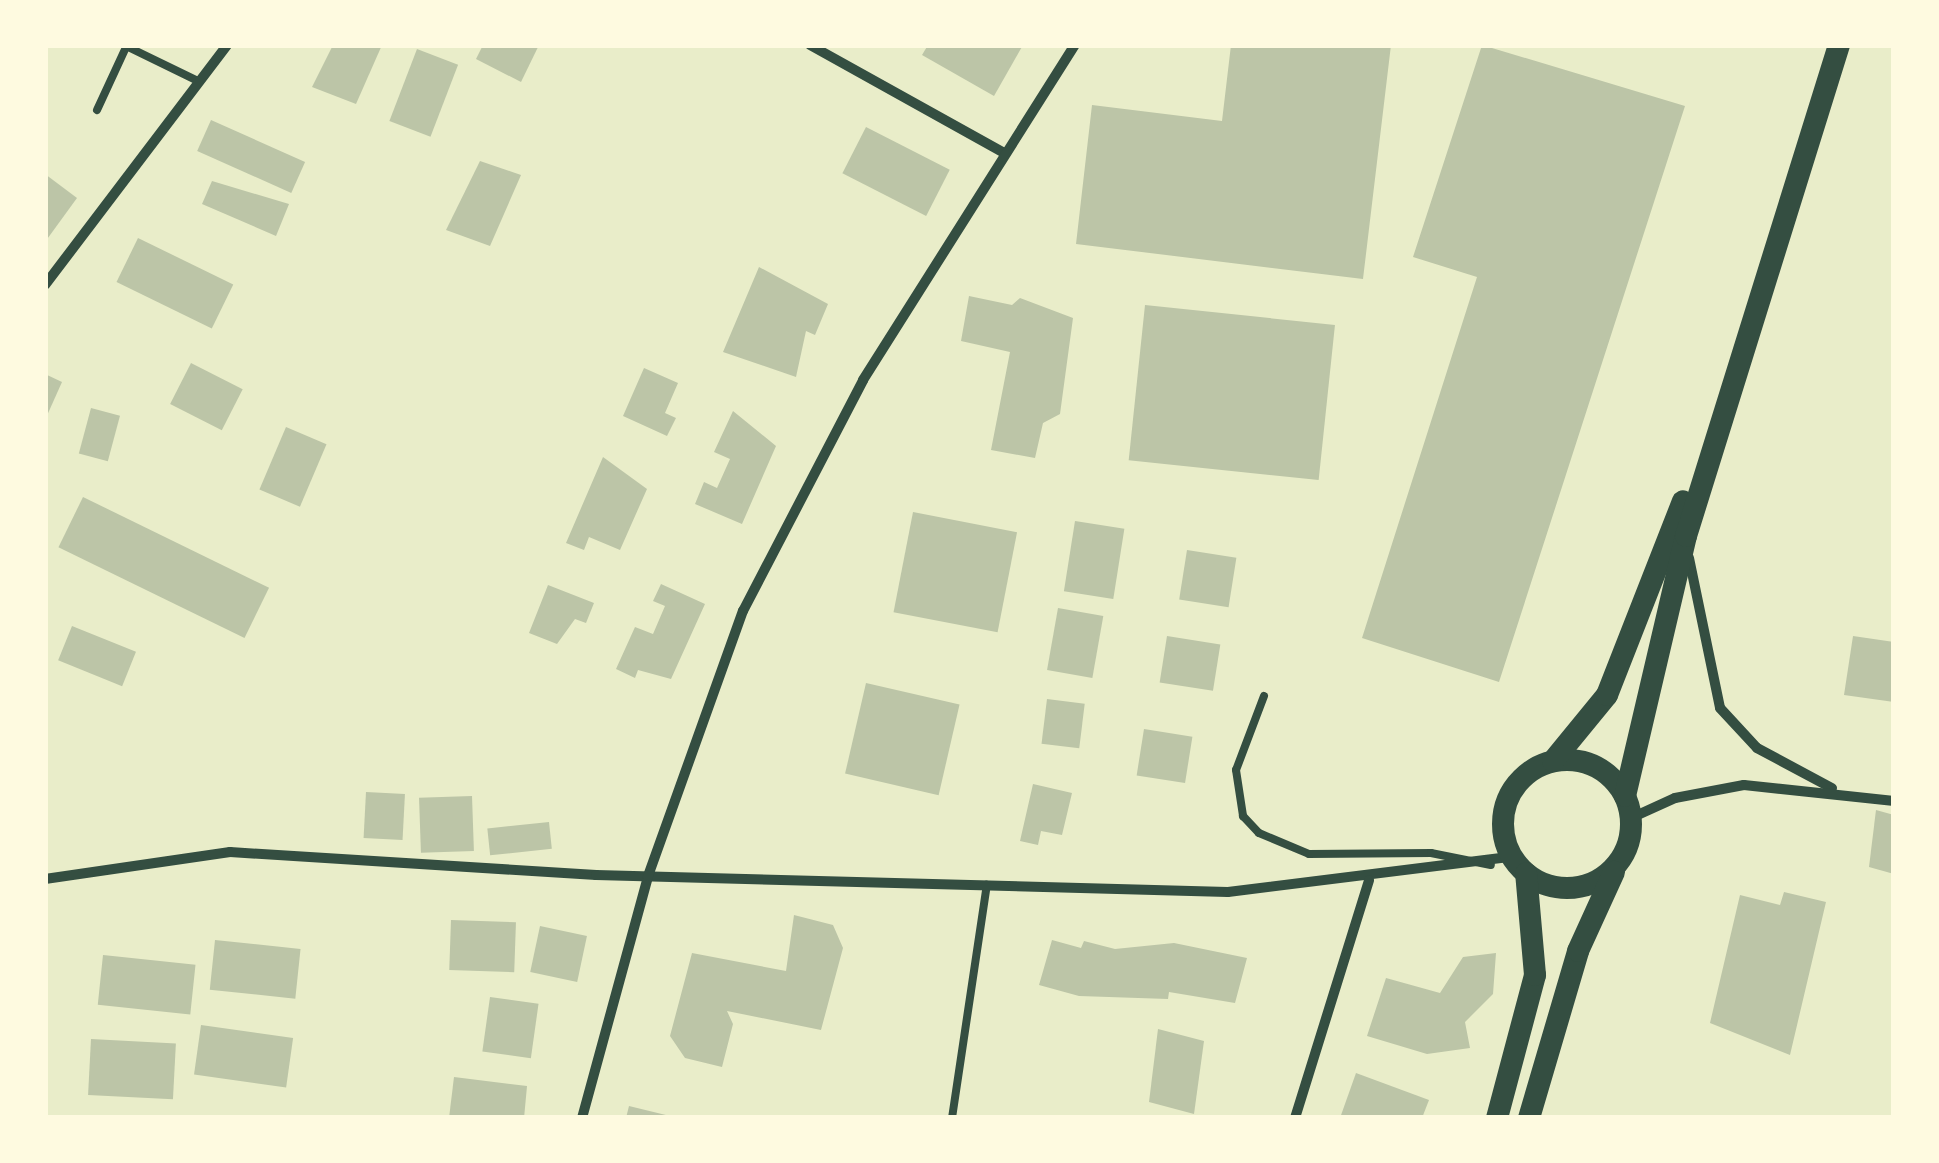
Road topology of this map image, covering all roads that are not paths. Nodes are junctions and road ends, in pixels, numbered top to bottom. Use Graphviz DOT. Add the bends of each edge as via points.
graph roads {
  1 [pos="127,45"];
  2 [pos="227,45"];
  3 [pos="810,45"];
  4 [pos="1075,45"];
  5 [pos="1839,45"];
  6 [pos="200,82"];
  7 [pos="97,110"];
  8 [pos="1002,152"];
  9 [pos="45,285"];
  10 [pos="1740,353"];
  11 [pos="1686,536"];
  12 [pos="1264,696"];
  13 [pos="1553,761"];
  14 [pos="1832,788"];
  15 [pos="1894,801"];
  16 [pos="1628,807"];
  17 [pos="1619,862"];
  18 [pos="1509,864"];
  19 [pos="648,876"];
  20 [pos="45,879"];
  21 [pos="1369,880"];
  22 [pos="987,883"];
  23 [pos="582,1118"];
  24 [pos="952,1118"];
  25 [pos="1294,1118"];
  26 [pos="1497,1118"];
  27 [pos="1528,1118"];
  1 -- 6 [label="lane"];
  1 -- 7 [label="lane"];
  2 -- 6 [label="street"];
  3 -- 8 [label="street"];
  4 -- 8 [label="street"];
  5 -- 10 [label="main road"];
  6 -- 9 [label="street"];
  8 -- 19 [label="street" via="796,501 705,704"];
  10 -- 11 [label="main road"];
  10 -- 13 [label="main road" via="1608,696"];
  11 -- 14 [label="street" via="1702,655 1720,708 1756,748"];
  11 -- 16 [label="main road"];
  12 -- 18 [label="lane" via="1236,770 1243,816 1259,832 1310,854 1431,853"];
  13 -- 16 [label="main road" via="1595,766"];
  13 -- 18 [label="main road" via="1508,799"];
  14 -- 15 [label="street"];
  14 -- 16 [label="street" via="1705,789"];
  16 -- 17 [label="main road"];
  17 -- 18 [label="main road" via="1574,887"];
  17 -- 27 [label="main road" via="1578,951"];
  18 -- 21 [label="street"];
  18 -- 26 [label="main road" via="1534,976"];
  19 -- 20 [label="street" via="230,852"];
  19 -- 22 [label="street"];
  19 -- 23 [label="street"];
  21 -- 22 [label="street" via="1228,892"];
  21 -- 25 [label="street"];
  22 -- 24 [label="lane"];
}
